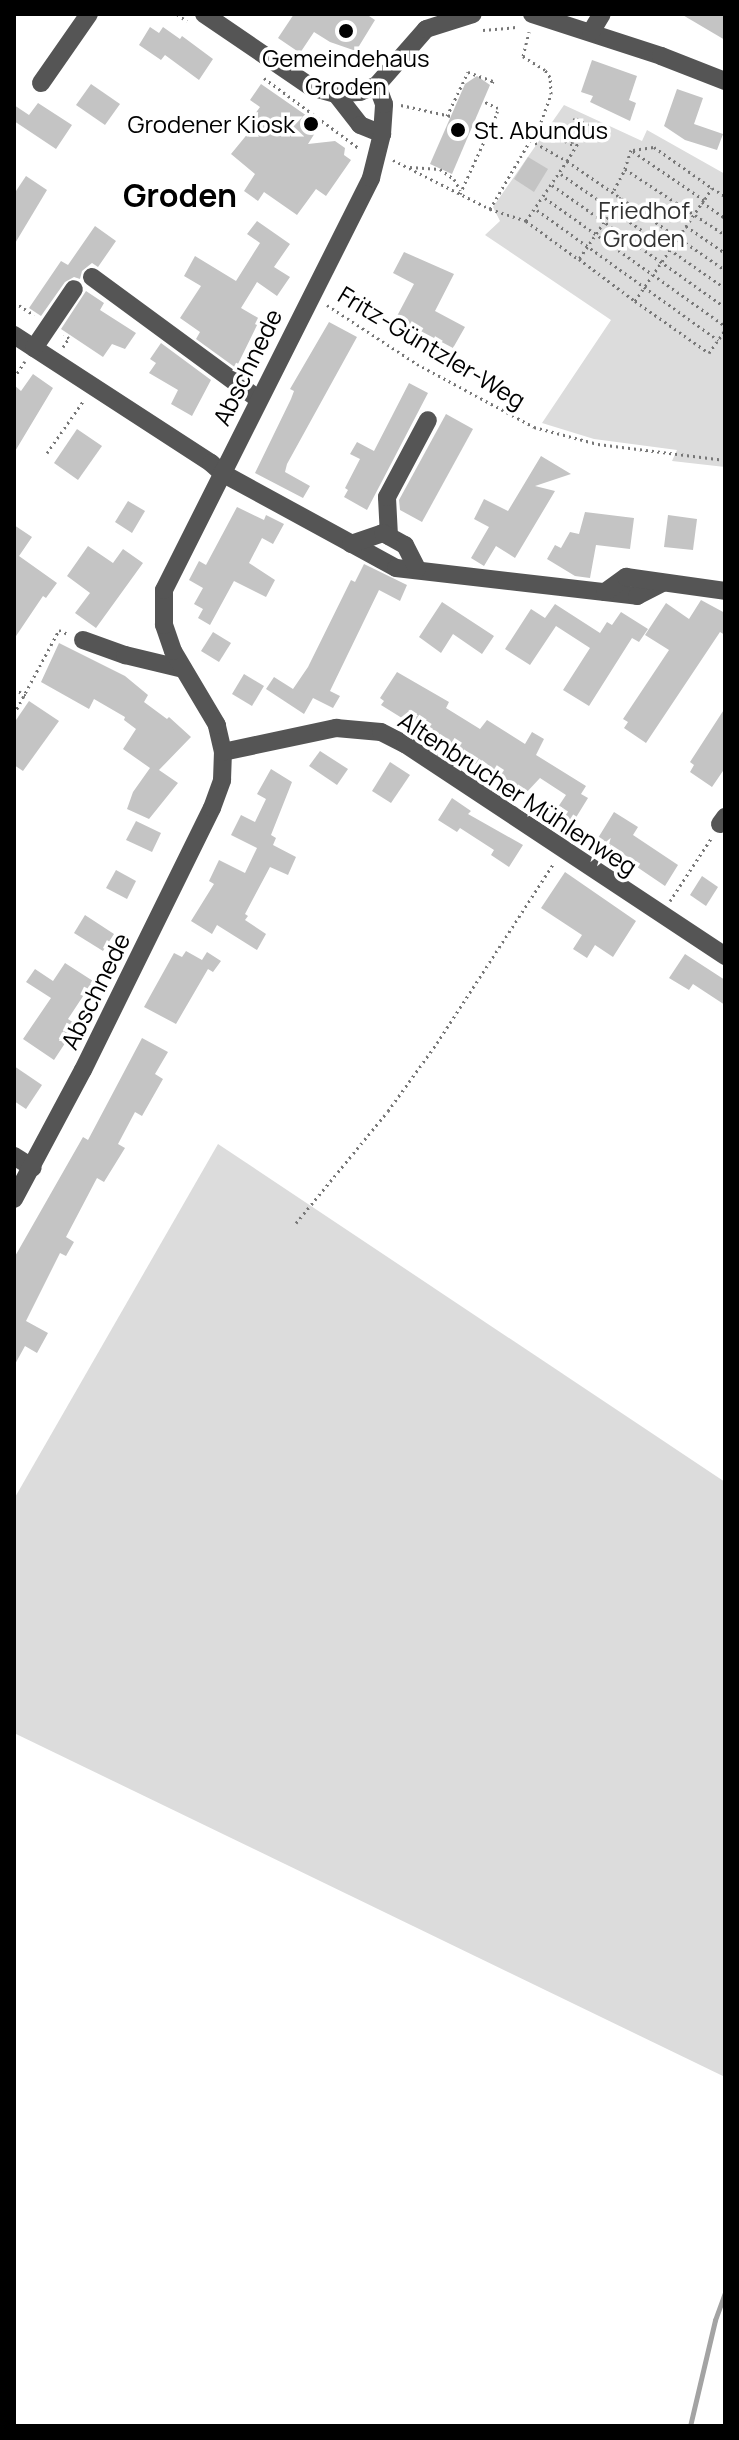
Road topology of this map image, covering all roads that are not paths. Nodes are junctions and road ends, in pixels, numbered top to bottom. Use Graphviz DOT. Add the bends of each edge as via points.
graph roads {
  1 [pos="89,14"];
  2 [pos="204,14"];
  3 [pos="532,14"];
  4 [pos="602,14"];
  5 [pos="471,23"];
  6 [pos="591,32"];
  7 [pos="725,81"];
  8 [pos="41,83"];
  9 [pos="377,85"];
  10 [pos="336,94"];
  11 [pos="382,134"];
  12 [pos="92,277"];
  13 [pos="74,289"];
  14 [pos="14,335"];
  15 [pos="34,348"];
  16 [pos="258,399"];
  17 [pos="428,420"];
  18 [pos="222,473"];
  19 [pos="389,536"];
  20 [pos="351,544"];
  21 [pos="417,569"];
  22 [pos="725,591"];
  23 [pos="83,640"];
  24 [pos="183,669"];
  25 [pos="223,752"];
  26 [pos="725,956"];
  27 [pos="14,1156"];
  28 [pos="33,1168"];
  29 [pos="14,1199"];
  1 -- 8 [label="street"];
  2 -- 10 [label="street" via="311,87"];
  3 -- 6 [label="street"];
  4 -- 6 [label="street"];
  5 -- 9 [label="street" via="426,29"];
  6 -- 7 [label="street"];
  9 -- 10 [label="street"];
  9 -- 11 [label="street, Abschnede" via="384,104"];
  10 -- 11 [label="street" via="349,116"];
  11 -- 16 [label="street, Abschnede" via="371,178"];
  12 -- 16 [label="street"];
  13 -- 15 [label="street"];
  14 -- 15 [label="street"];
  15 -- 18 [label="street"];
  16 -- 18 [label="street, Abschnede"];
  17 -- 19 [label="street" via="387,497"];
  18 -- 20 [label="street"];
  18 -- 24 [label="street, Abschnede" via="164,590 164,625"];
  19 -- 20 [label="street" via="383,533"];
  19 -- 21 [label="street" via="405,545"];
  20 -- 21 [label="street" via="396,568"];
  21 -- 22 [label="street" via="605,592 626,577"];
  23 -- 24 [label="street"];
  24 -- 25 [label="street, Abschnede" via="217,725"];
  25 -- 26 [label="street, Altenbrucher Mühlenweg" via="336,728 381,732"];
  25 -- 28 [label="street, Abschnede" via="222,780 212,808"];
  27 -- 28 [label="street"];
  28 -- 29 [label="street, Abschnede"];
}
